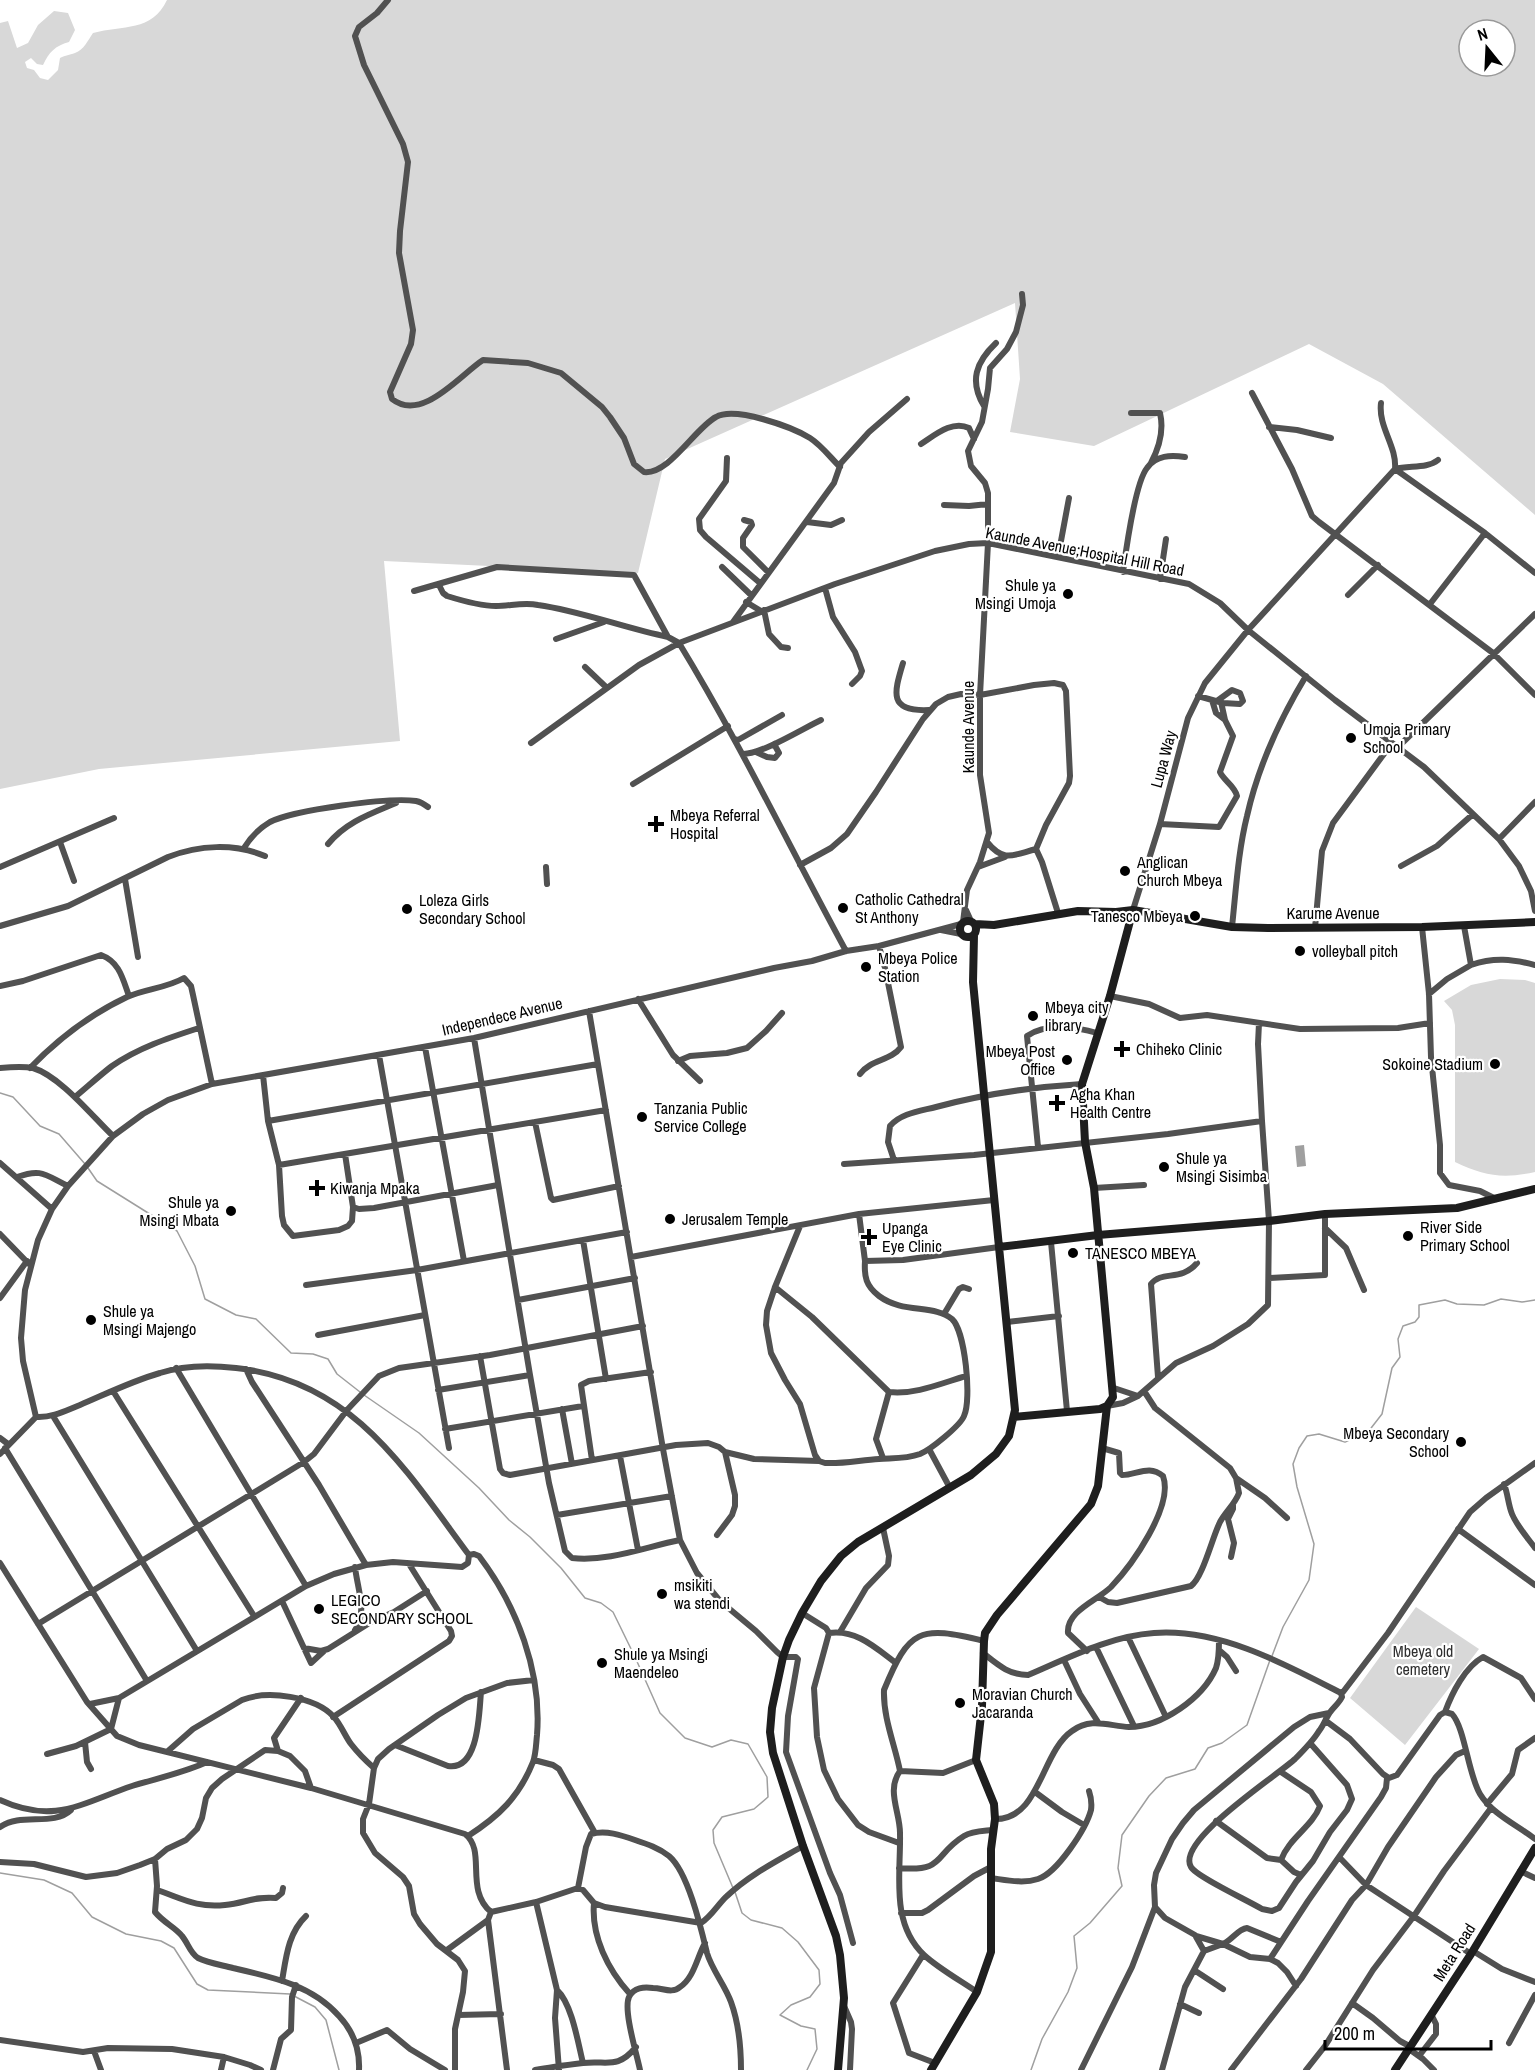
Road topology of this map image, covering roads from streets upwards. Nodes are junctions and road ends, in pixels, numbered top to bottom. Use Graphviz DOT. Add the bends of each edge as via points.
graph roads {
  1 [pos="388,0"];
  2 [pos="1022,294"];
  3 [pos="996,343"];
  4 [pos="1252,393"];
  5 [pos="908,399"];
  6 [pos="1381,403"];
  7 [pos="985,406"];
  8 [pos="1131,412"];
  9 [pos="1269,427"];
  10 [pos="1331,438"];
  11 [pos="974,439"];
  12 [pos="921,444"];
  13 [pos="1185,457"];
  14 [pos="727,458"];
  15 [pos="1437,460"];
  16 [pos="1151,463"];
  17 [pos="840,467"];
  18 [pos="1395,469"];
  19 [pos="1069,498"];
  20 [pos="988,504"];
  21 [pos="944,505"];
  22 [pos="744,520"];
  23 [pos="842,520"];
  24 [pos="807,522"];
  25 [pos="1335,533"];
  26 [pos="1485,533"];
  27 [pos="1166,539"];
  28 [pos="988,543"];
  29 [pos="1058,556"];
  30 [pos="1378,565"];
  31 [pos="722,567"];
  32 [pos="768,572"];
  33 [pos="1123,572"];
  34 [pos="1535,573"];
  35 [pos="1160,579"];
  36 [pos="760,583"];
  37 [pos="439,585"];
  38 [pos="825,588"];
  39 [pos="414,591"];
  40 [pos="751,595"];
  41 [pos="1348,595"];
  42 [pos="746,602"];
  43 [pos="1430,604"];
  44 [pos="763,611"];
  45 [pos="1535,614"];
  46 [pos="605,622"];
  47 [pos="732,622"];
  48 [pos="1248,630"];
  49 [pos="668,637"];
  50 [pos="556,639"];
  51 [pos="679,643"];
  52 [pos="788,648"];
  53 [pos="1494,653"];
  54 [pos="903,663"];
  55 [pos="585,667"];
  56 [pos="1306,676"];
  57 [pos="852,684"];
  58 [pos="607,688"];
  59 [pos="980,695"];
  60 [pos="1535,695"];
  61 [pos="1198,696"];
  62 [pos="929,710"];
  63 [pos="782,715"];
  64 [pos="820,720"];
  65 [pos="728,726"];
  66 [pos="735,739"];
  67 [pos="531,743"];
  68 [pos="774,744"];
  69 [pos="1395,745"];
  70 [pos="756,752"];
  71 [pos="743,754"];
  72 [pos="633,784"];
  73 [pos="400,801"];
  74 [pos="1535,802"];
  75 [pos="428,807"];
  76 [pos="1472,815"];
  77 [pos="114,818"];
  78 [pos="1160,824"];
  79 [pos="1499,839"];
  80 [pos="60,842"];
  81 [pos="987,842"];
  82 [pos="328,844"];
  83 [pos="244,848"];
  84 [pos="1036,849"];
  85 [pos="265,856"];
  86 [pos="1010,856"];
  87 [pos="800,865"];
  88 [pos="1401,866"];
  89 [pos="0,867"];
  90 [pos="546,867"];
  91 [pos="977,867"];
  92 [pos="125,879"];
  93 [pos="74,881"];
  94 [pos="548,884"];
  95 [pos="1133,910"];
  96 [pos="1535,911"];
  97 [pos="1058,913"];
  98 [pos="1535,922"];
  99 [pos="0,926"];
  100 [pos="970,926"];
  101 [pos="1464,926"];
  102 [pos="1232,927"];
  103 [pos="1422,927"];
  104 [pos="1315,928"];
  105 [pos="940,930"];
  106 [pos="962,935"];
  107 [pos="879,946"];
  108 [pos="846,951"];
  109 [pos="138,957"];
  110 [pos="972,958"];
  111 [pos="1471,965"];
  112 [pos="1535,965"];
  113 [pos="0,986"];
  114 [pos="1429,994"];
  115 [pos="129,996"];
  116 [pos="1110,996"];
  117 [pos="638,999"];
  118 [pos="589,1011"];
  119 [pos="782,1013"];
  120 [pos="1259,1023"];
  121 [pos="1430,1023"];
  122 [pos="199,1028"];
  123 [pos="1097,1033"];
  124 [pos="474,1038"];
  125 [pos="425,1047"];
  126 [pos="379,1055"];
  127 [pos="678,1061"];
  128 [pos="598,1064"];
  129 [pos="1,1066"];
  130 [pos="30,1068"];
  131 [pos="860,1074"];
  132 [pos="263,1076"];
  133 [pos="699,1081"];
  134 [pos="212,1084"];
  135 [pos="481,1084"];
  136 [pos="1082,1084"];
  137 [pos="1032,1089"];
  138 [pos="434,1092"];
  139 [pos="984,1094"];
  140 [pos="75,1097"];
  141 [pos="387,1100"];
  142 [pos="606,1110"];
  143 [pos="268,1121"];
  144 [pos="1262,1121"];
  145 [pos="535,1122"];
  146 [pos="489,1130"];
  147 [pos="113,1136"];
  148 [pos="442,1137"];
  149 [pos="1085,1142"];
  150 [pos="395,1145"];
  151 [pos="1038,1147"];
  152 [pos="989,1153"];
  153 [pos="345,1154"];
  154 [pos="894,1160"];
  155 [pos="0,1162"];
  156 [pos="844,1164"];
  157 [pos="279,1165"];
  158 [pos="17,1177"];
  159 [pos="498,1185"];
  160 [pos="1144,1185"];
  161 [pos="68,1186"];
  162 [pos="619,1186"];
  163 [pos="1094,1188"];
  164 [pos="1535,1189"];
  165 [pos="452,1194"];
  166 [pos="1496,1199"];
  167 [pos="994,1200"];
  168 [pos="405,1202"];
  169 [pos="353,1207"];
  170 [pos="52,1209"];
  171 [pos="858,1214"];
  172 [pos="1325,1214"];
  173 [pos="1269,1221"];
  174 [pos="800,1226"];
  175 [pos="1325,1228"];
  176 [pos="627,1232"];
  177 [pos="0,1234"];
  178 [pos="1098,1235"];
  179 [pos="583,1240"];
  180 [pos="1051,1242"];
  181 [pos="999,1246"];
  182 [pos="510,1253"];
  183 [pos="631,1257"];
  184 [pos="464,1261"];
  185 [pos="865,1261"];
  186 [pos="1197,1263"];
  187 [pos="28,1264"];
  188 [pos="417,1270"];
  189 [pos="635,1278"];
  190 [pos="1269,1278"];
  191 [pos="306,1285"];
  192 [pos="591,1287"];
  193 [pos="775,1287"];
  194 [pos="969,1289"];
  195 [pos="1364,1290"];
  196 [pos="0,1298"];
  197 [pos="518,1300"];
  198 [pos="944,1314"];
  199 [pos="425,1315"];
  200 [pos="1059,1316"];
  201 [pos="1007,1322"];
  202 [pos="643,1326"];
  203 [pos="599,1334"];
  204 [pos="318,1335"];
  205 [pos="526,1348"];
  206 [pos="480,1356"];
  207 [pos="434,1362"];
  208 [pos="176,1368"];
  209 [pos="246,1369"];
  210 [pos="651,1372"];
  211 [pos="530,1375"];
  212 [pos="966,1376"];
  213 [pos="1158,1377"];
  214 [pos="606,1379"];
  215 [pos="484,1383"];
  216 [pos="1114,1388"];
  217 [pos="438,1390"];
  218 [pos="113,1391"];
  219 [pos="1144,1391"];
  220 [pos="889,1392"];
  221 [pos="1138,1396"];
  222 [pos="584,1406"];
  223 [pos="1107,1406"];
  224 [pos="562,1409"];
  225 [pos="347,1410"];
  226 [pos="1067,1411"];
  227 [pos="537,1413"];
  228 [pos="53,1416"];
  229 [pos="36,1417"];
  230 [pos="1014,1417"];
  231 [pos="491,1421"];
  232 [pos="445,1429"];
  233 [pos="0,1438"];
  234 [pos="7,1446"];
  235 [pos="449,1448"];
  236 [pos="1102,1448"];
  237 [pos="663,1449"];
  238 [pos="929,1449"];
  239 [pos="725,1452"];
  240 [pos="0,1454"];
  241 [pos="620,1456"];
  242 [pos="882,1458"];
  243 [pos="592,1460"];
  244 [pos="819,1461"];
  245 [pos="304,1462"];
  246 [pos="1535,1463"];
  247 [pos="572,1464"];
  248 [pos="547,1468"];
  249 [pos="1236,1478"];
  250 [pos="1504,1484"];
  251 [pos="950,1488"];
  252 [pos="252,1494"];
  253 [pos="672,1496"];
  254 [pos="629,1503"];
  255 [pos="1233,1505"];
  256 [pos="557,1515"];
  257 [pos="1287,1518"];
  258 [pos="197,1528"];
  259 [pos="883,1528"];
  260 [pos="1458,1529"];
  261 [pos="717,1535"];
  262 [pos="680,1540"];
  263 [pos="1535,1548"];
  264 [pos="638,1550"];
  265 [pos="469,1555"];
  266 [pos="1231,1557"];
  267 [pos="143,1561"];
  268 [pos="0,1563"];
  269 [pos="366,1564"];
  270 [pos="409,1564"];
  271 [pos="355,1568"];
  272 [pos="1535,1585"];
  273 [pos="306,1586"];
  274 [pos="427,1591"];
  275 [pos="93,1592"];
  276 [pos="1099,1597"];
  277 [pos="282,1601"];
  278 [pos="361,1611"];
  279 [pos="802,1613"];
  280 [pos="254,1616"];
  281 [pos="371,1622"];
  282 [pos="38,1624"];
  283 [pos="840,1632"];
  284 [pos="829,1633"];
  285 [pos="351,1635"];
  286 [pos="1128,1637"];
  287 [pos="984,1641"];
  288 [pos="1219,1641"];
  289 [pos="1096,1647"];
  290 [pos="304,1648"];
  291 [pos="1219,1650"];
  292 [pos="324,1651"];
  293 [pos="1087,1651"];
  294 [pos="197,1652"];
  295 [pos="983,1653"];
  296 [pos="783,1657"];
  297 [pos="1064,1660"];
  298 [pos="896,1663"];
  299 [pos="1236,1671"];
  300 [pos="534,1680"];
  301 [pos="147,1681"];
  302 [pos="481,1692"];
  303 [pos="1341,1693"];
  304 [pos="119,1698"];
  305 [pos="301,1698"];
  306 [pos="1535,1700"];
  307 [pos="90,1704"];
  308 [pos="1445,1712"];
  309 [pos="1329,1713"];
  310 [pos="333,1717"];
  311 [pos="1166,1717"];
  312 [pos="1326,1721"];
  313 [pos="1098,1722"];
  314 [pos="1134,1726"];
  315 [pos="111,1729"];
  316 [pos="1535,1738"];
  317 [pos="85,1743"];
  318 [pos="1310,1743"];
  319 [pos="395,1745"];
  320 [pos="168,1751"];
  321 [pos="278,1751"];
  322 [pos="1465,1751"];
  323 [pos="47,1754"];
  324 [pos="534,1760"];
  325 [pos="976,1761"];
  326 [pos="207,1762"];
  327 [pos="374,1768"];
  328 [pos="91,1769"];
  329 [pos="236,1769"];
  330 [pos="900,1771"];
  331 [pos="1281,1772"];
  332 [pos="1387,1778"];
  333 [pos="311,1788"];
  334 [pos="1089,1791"];
  335 [pos="1035,1792"];
  336 [pos="0,1800"];
  337 [pos="369,1804"];
  338 [pos="1489,1806"];
  339 [pos="72,1809"];
  340 [pos="995,1819"];
  341 [pos="1216,1821"];
  342 [pos="1084,1826"];
  343 [pos="0,1827"];
  344 [pos="993,1830"];
  345 [pos="595,1833"];
  346 [pos="468,1836"];
  347 [pos="1535,1839"];
  348 [pos="899,1843"];
  349 [pos="803,1846"];
  350 [pos="1535,1848"];
  351 [pos="155,1858"];
  352 [pos="1340,1858"];
  353 [pos="1281,1860"];
  354 [pos="0,1862"];
  355 [pos="991,1867"];
  356 [pos="899,1868"];
  357 [pos="1520,1871"];
  358 [pos="1301,1875"];
  359 [pos="991,1878"];
  360 [pos="1535,1878"];
  361 [pos="1366,1885"];
  362 [pos="283,1888"];
  363 [pos="578,1888"];
  364 [pos="156,1890"];
  365 [pos="536,1902"];
  366 [pos="594,1903"];
  367 [pos="1155,1907"];
  368 [pos="491,1912"];
  369 [pos="901,1913"];
  370 [pos="306,1916"];
  371 [pos="1414,1916"];
  372 [pos="488,1920"];
  373 [pos="700,1923"];
  374 [pos="1195,1935"];
  375 [pos="706,1942"];
  376 [pos="1281,1942"];
  377 [pos="852,1943"];
  378 [pos="1223,1944"];
  379 [pos="447,1950"];
  380 [pos="1204,1951"];
  381 [pos="1472,1952"];
  382 [pos="923,1955"];
  383 [pos="1270,1959"];
  384 [pos="1194,1970"];
  385 [pos="282,1981"];
  386 [pos="1535,1982"];
  387 [pos="1296,1986"];
  388 [pos="1223,1989"];
  389 [pos="557,1990"];
  390 [pos="294,1991"];
  391 [pos="977,1992"];
  392 [pos="630,1994"];
  393 [pos="1535,1995"];
  394 [pos="1352,2002"];
  395 [pos="1180,2004"];
  396 [pos="843,2006"];
  397 [pos="1199,2013"];
  398 [pos="501,2014"];
  399 [pos="458,2015"];
  400 [pos="1432,2016"];
  401 [pos="0,2040"];
  402 [pos="356,2043"];
  403 [pos="1509,2043"];
  404 [pos="636,2047"];
  405 [pos="1410,2048"];
  406 [pos="94,2050"];
  407 [pos="1419,2056"];
  408 [pos="224,2057"];
  409 [pos="583,2063"];
  410 [pos="933,2066"];
  411 [pos="559,2068"];
  412 [pos="1234,2069"];
  413 [pos="101,2070"];
  414 [pos="221,2070"];
  415 [pos="261,2070"];
  416 [pos="273,2070"];
  417 [pos="359,2070"];
  418 [pos="445,2070"];
  419 [pos="455,2070"];
  420 [pos="507,2070"];
  421 [pos="535,2070"];
  422 [pos="640,2070"];
  423 [pos="741,2070"];
  424 [pos="838,2070"];
  425 [pos="850,2070"];
  426 [pos="1081,2070"];
  427 [pos="1162,2070"];
  428 [pos="1306,2070"];
  429 [pos="1395,2070"];
  430 [pos="1434,2070"];
  1 -- 17 [label="street" via="358,27 355,36 408,162 399,253 413,330 390,392 392,399 404,405 432,399 483,360 528,363 561,374 602,407 620,429 634,464 644,472 663,466 710,421 723,414 767,421 801,433"];
  2 -- 7 [label="street" via="1016,332 990,368"];
  3 -- 7 [label="street" via="976,373 976,390"];
  4 -- 9 [label="street"];
  5 -- 17 [label="street" via="868,432"];
  6 -- 18 [label="street" via="1381,418"];
  7 -- 11 [label="street"];
  8 -- 16 [label="street" via="1160,413 1160,442"];
  9 -- 10 [label="street"];
  9 -- 25 [label="street" via="1312,516"];
  11 -- 12 [label="street" via="969,428 959,425"];
  11 -- 20 [label="street, Kaunde Avenue" via="968,456 987,487"];
  13 -- 16 [label="street" via="1164,456"];
  14 -- 36 [label="street" via="726,481 698,526"];
  15 -- 18 [label="street" via="1429,466"];
  16 -- 33 [label="street" via="1141,480"];
  17 -- 24 [label="street" via="834,483"];
  18 -- 25 [label="street, Lupa Way"];
  18 -- 26 [label="street"];
  19 -- 29 [label="street"];
  20 -- 21 [label="street"];
  20 -- 28 [label="street, Kaunde Avenue"];
  22 -- 32 [label="street" via="752,525 743,538 743,547"];
  23 -- 24 [label="street" via="831,525"];
  24 -- 32 [label="street"];
  25 -- 30 [label="street"];
  25 -- 48 [label="street, Lupa Way"];
  26 -- 34 [label="street"];
  26 -- 43 [label="street"];
  27 -- 35 [label="street"];
  28 -- 29 [label="street, Kaunde Avenue;Hospital Hill Road"];
  28 -- 38 [label="street, Kaunde Avenue;Hospital Hill Road" via="951,547"];
  28 -- 59 [label="street, Kaunde Avenue"];
  29 -- 33 [label="street, Kaunde Avenue;Hospital Hill Road"];
  30 -- 41 [label="street"];
  30 -- 43 [label="street"];
  31 -- 40 [label="street"];
  32 -- 36 [label="street"];
  33 -- 35 [label="street, Kaunde Avenue;Hospital Hill Road"];
  35 -- 48 [label="street, Kaunde Avenue;Hospital Hill Road" via="1203,591"];
  36 -- 40 [label="street"];
  37 -- 39 [label="street"];
  37 -- 46 [label="street" via="447,596 471,603 535,604"];
  37 -- 49 [label="street" via="497,567 631,574"];
  38 -- 44 [label="street, Kaunde Avenue;Hospital Hill Road"];
  38 -- 57 [label="street" via="834,617 862,671"];
  40 -- 42 [label="street"];
  42 -- 44 [label="street"];
  42 -- 47 [label="street"];
  43 -- 53 [label="street"];
  44 -- 47 [label="street, Kaunde Avenue;Hospital Hill Road"];
  44 -- 52 [label="street" via="769,634"];
  45 -- 53 [label="street"];
  46 -- 49 [label="street"];
  46 -- 50 [label="street"];
  47 -- 51 [label="street, Kaunde Avenue;Hospital Hill Road"];
  48 -- 56 [label="street, Kaunde Avenue;Hospital Hill Road"];
  48 -- 61 [label="street, Lupa Way" via="1204,683"];
  49 -- 51 [label="street"];
  51 -- 58 [label="street, Kaunde Avenue;Hospital Hill Road"];
  51 -- 65 [label="street"];
  53 -- 60 [label="street"];
  53 -- 69 [label="street"];
  54 -- 62 [label="street" via="895,696 898,702 904,707"];
  55 -- 58 [label="street"];
  56 -- 69 [label="street, Kaunde Avenue;Hospital Hill Road"];
  56 -- 102 [label="street" via="1276,732 1251,801"];
  58 -- 67 [label="street, Kaunde Avenue;Hospital Hill Road"];
  59 -- 62 [label="street" via="948,697"];
  59 -- 81 [label="street, Kaunde Avenue" via="980,775 989,832"];
  59 -- 84 [label="street" via="1054,683 1063,685 1066,691 1069,783"];
  61 -- 78 [label="street, Lupa Way" via="1188,718"];
  61 -- 78 [label="street" via="1217,701 1233,736 1220,772 1237,796 1216,827"];
  62 -- 87 [label="street" via="847,834"];
  63 -- 66 [label="street"];
  64 -- 68 [label="street"];
  65 -- 66 [label="street"];
  65 -- 72 [label="street"];
  66 -- 71 [label="street"];
  68 -- 70 [label="street"];
  68 -- 70 [label="street" via="779,753 776,758"];
  69 -- 76 [label="street, Kaunde Avenue;Hospital Hill Road" via="1424,767"];
  69 -- 104 [label="street" via="1333,823 1322,850"];
  70 -- 71 [label="street"];
  71 -- 87 [label="street"];
  73 -- 75 [label="street" via="419,801"];
  73 -- 82 [label="street" via="353,822"];
  73 -- 83 [label="street" via="356,804 278,819 263,827"];
  74 -- 79 [label="street"];
  76 -- 79 [label="street, Kaunde Avenue;Hospital Hill Road"];
  76 -- 88 [label="street" via="1437,846"];
  77 -- 80 [label="street"];
  78 -- 95 [label="street, Lupa Way"];
  79 -- 96 [label="street, Kaunde Avenue;Hospital Hill Road" via="1523,874"];
  80 -- 89 [label="street"];
  80 -- 93 [label="street"];
  81 -- 86 [label="street" via="998,855"];
  81 -- 91 [label="street, Kaunde Avenue"];
  83 -- 85 [label="street"];
  83 -- 92 [label="street" via="181,852"];
  84 -- 86 [label="street"];
  84 -- 97 [label="street"];
  86 -- 91 [label="street"];
  87 -- 108 [label="street"];
  90 -- 94 [label="street"];
  91 -- 100 [label="street, Kaunde Avenue" via="965,906"];
  92 -- 99 [label="street" via="58,910"];
  92 -- 109 [label="street"];
  95 -- 97 [label="street, Karume Avenue"];
  95 -- 102 [label="street, Karume Avenue"];
  95 -- 116 [label="street"];
  97 -- 100 [label="street, Karume Avenue"];
  98 -- 101 [label="street, Karume Avenue"];
  100 -- 105 [label="street, Independece Avenue"];
  100 -- 106 [label="street" via="960,929"];
  100 -- 106 [label="street, Karume Avenue" via="970,937"];
  100 -- 110 [label="street"];
  101 -- 103 [label="street, Karume Avenue"];
  101 -- 111 [label="street"];
  102 -- 104 [label="street, Karume Avenue"];
  103 -- 104 [label="street, Karume Avenue"];
  103 -- 114 [label="street"];
  105 -- 106 [label="street"];
  105 -- 107 [label="street, Independece Avenue"];
  106 -- 110 [label="street"];
  107 -- 108 [label="street, Independece Avenue"];
  107 -- 131 [label="street" via="902,1047 873,1062"];
  108 -- 117 [label="street, Independece Avenue"];
  110 -- 139 [label="street"];
  111 -- 112 [label="street" via="1499,958"];
  111 -- 114 [label="street"];
  113 -- 115 [label="street" via="101,955 117,966"];
  114 -- 121 [label="street"];
  115 -- 122 [label="street" via="184,978 191,986"];
  115 -- 130 [label="street" via="77,1027"];
  116 -- 120 [label="street" via="1149,1004 1180,1018 1207,1015"];
  116 -- 123 [label="street"];
  117 -- 118 [label="street, Independece Avenue"];
  117 -- 127 [label="street"];
  118 -- 124 [label="street, Independece Avenue"];
  118 -- 128 [label="street"];
  119 -- 127 [label="street" via="747,1048"];
  120 -- 121 [label="street" via="1300,1029 1398,1028"];
  120 -- 144 [label="street"];
  121 -- 166 [label="street" via="1440,1173 1449,1185 1480,1191"];
  122 -- 134 [label="street"];
  122 -- 140 [label="street" via="132,1054"];
  123 -- 136 [label="street"];
  123 -- 137 [label="street" via="1058,1028 1028,1034"];
  124 -- 125 [label="street, Independece Avenue"];
  124 -- 135 [label="street"];
  125 -- 126 [label="street, Independece Avenue"];
  125 -- 138 [label="street"];
  126 -- 132 [label="street, Independece Avenue"];
  126 -- 141 [label="street"];
  127 -- 133 [label="street"];
  128 -- 135 [label="street"];
  128 -- 142 [label="street"];
  129 -- 130 [label="street"];
  130 -- 140 [label="street"];
  132 -- 134 [label="street, Independece Avenue"];
  132 -- 143 [label="street"];
  134 -- 147 [label="street, Independece Avenue" via="168,1100"];
  135 -- 138 [label="street"];
  135 -- 146 [label="street"];
  136 -- 137 [label="street"];
  136 -- 149 [label="street"];
  137 -- 139 [label="street"];
  137 -- 151 [label="street"];
  138 -- 141 [label="street"];
  138 -- 148 [label="street"];
  139 -- 152 [label="street"];
  139 -- 154 [label="street" via="911,1113 894,1122 888,1142"];
  140 -- 147 [label="street"];
  141 -- 143 [label="street"];
  141 -- 150 [label="street"];
  142 -- 145 [label="street"];
  142 -- 162 [label="street"];
  143 -- 157 [label="street"];
  144 -- 149 [label="street"];
  144 -- 173 [label="street"];
  145 -- 146 [label="street"];
  145 -- 162 [label="street" via="553,1200"];
  146 -- 148 [label="street"];
  146 -- 159 [label="street"];
  147 -- 161 [label="street, Independece Avenue"];
  148 -- 150 [label="street"];
  148 -- 165 [label="street"];
  149 -- 151 [label="street"];
  149 -- 163 [label="street"];
  150 -- 153 [label="street"];
  150 -- 168 [label="street"];
  151 -- 152 [label="street"];
  152 -- 154 [label="street"];
  152 -- 167 [label="street"];
  153 -- 157 [label="street"];
  153 -- 169 [label="street"];
  154 -- 156 [label="street"];
  155 -- 158 [label="street"];
  157 -- 169 [label="street" via="282,1216 293,1236 348,1226"];
  158 -- 161 [label="street" via="40,1172"];
  158 -- 170 [label="street"];
  159 -- 165 [label="street"];
  159 -- 182 [label="street"];
  160 -- 163 [label="street"];
  161 -- 170 [label="street, Independece Avenue"];
  162 -- 176 [label="street"];
  163 -- 178 [label="street"];
  164 -- 166 [label="street"];
  165 -- 168 [label="street"];
  165 -- 184 [label="street"];
  166 -- 172 [label="street" via="1457,1208"];
  167 -- 171 [label="street"];
  167 -- 181 [label="street"];
  168 -- 169 [label="street"];
  168 -- 188 [label="street"];
  170 -- 187 [label="street, Independece Avenue"];
  171 -- 174 [label="street"];
  171 -- 185 [label="street"];
  172 -- 173 [label="street"];
  172 -- 175 [label="street"];
  173 -- 178 [label="street"];
  173 -- 190 [label="street"];
  174 -- 183 [label="street"];
  174 -- 193 [label="street"];
  175 -- 190 [label="street" via="1325,1275"];
  175 -- 195 [label="street" via="1346,1248"];
  176 -- 179 [label="street"];
  176 -- 183 [label="street"];
  177 -- 187 [label="street"];
  178 -- 180 [label="street"];
  178 -- 216 [label="street"];
  179 -- 182 [label="street"];
  179 -- 192 [label="street"];
  180 -- 181 [label="street"];
  180 -- 200 [label="street"];
  181 -- 185 [label="street" via="903,1260"];
  181 -- 201 [label="street"];
  182 -- 184 [label="street"];
  182 -- 197 [label="street"];
  183 -- 189 [label="street"];
  184 -- 188 [label="street"];
  185 -- 198 [label="street" via="868,1287 884,1300 903,1308"];
  186 -- 213 [label="street" via="1189,1272 1159,1278 1151,1284"];
  187 -- 196 [label="street"];
  187 -- 229 [label="street" via="21,1351"];
  188 -- 191 [label="street"];
  188 -- 199 [label="street"];
  189 -- 192 [label="street"];
  189 -- 202 [label="street"];
  190 -- 213 [label="street" via="1268,1305 1255,1319"];
  192 -- 197 [label="street"];
  192 -- 203 [label="street"];
  193 -- 220 [label="street" via="812,1317"];
  193 -- 244 [label="street" via="767,1311 767,1339 776,1365 800,1404"];
  194 -- 198 [label="street" via="959,1289"];
  197 -- 205 [label="street"];
  198 -- 212 [label="street" via="957,1325"];
  199 -- 204 [label="street"];
  199 -- 207 [label="street"];
  200 -- 201 [label="street"];
  200 -- 226 [label="street"];
  201 -- 230 [label="street"];
  202 -- 203 [label="street"];
  202 -- 210 [label="street"];
  203 -- 205 [label="street"];
  203 -- 214 [label="street"];
  205 -- 206 [label="street"];
  205 -- 211 [label="street"];
  206 -- 207 [label="street"];
  206 -- 215 [label="street"];
  207 -- 217 [label="street"];
  207 -- 225 [label="street" via="379,1376"];
  208 -- 209 [label="street"];
  208 -- 218 [label="street"];
  208 -- 252 [label="street"];
  209 -- 225 [label="street" via="300,1384"];
  209 -- 245 [label="street"];
  210 -- 214 [label="street"];
  210 -- 237 [label="street"];
  211 -- 215 [label="street"];
  211 -- 227 [label="street"];
  212 -- 220 [label="street" via="901,1394"];
  212 -- 238 [label="street" via="965,1416"];
  213 -- 219 [label="street"];
  214 -- 222 [label="street" via="581,1385"];
  215 -- 217 [label="street"];
  215 -- 231 [label="street"];
  216 -- 221 [label="street"];
  216 -- 223 [label="street"];
  217 -- 232 [label="street"];
  218 -- 228 [label="street"];
  218 -- 258 [label="street"];
  219 -- 221 [label="street"];
  219 -- 249 [label="street" via="1155,1408 1222,1461"];
  220 -- 242 [label="street" via="876,1439"];
  221 -- 223 [label="street"];
  222 -- 224 [label="street"];
  222 -- 243 [label="street"];
  223 -- 226 [label="street"];
  223 -- 236 [label="street"];
  224 -- 227 [label="street"];
  224 -- 247 [label="street"];
  225 -- 245 [label="street"];
  225 -- 265 [label="street" via="403,1466"];
  226 -- 230 [label="street"];
  227 -- 231 [label="street"];
  227 -- 248 [label="street"];
  228 -- 229 [label="street"];
  228 -- 267 [label="street"];
  229 -- 234 [label="street"];
  230 -- 251 [label="street" via="1009,1436 996,1454"];
  231 -- 232 [label="street"];
  231 -- 248 [label="street" via="503,1473"];
  232 -- 235 [label="street"];
  233 -- 234 [label="street"];
  234 -- 240 [label="street"];
  234 -- 275 [label="street"];
  236 -- 276 [label="street" via="1119,1453 1122,1475 1156,1470 1165,1483 1148,1538 1118,1579"];
  236 -- 287 [label="street" via="1098,1486 1091,1504 997,1615"];
  237 -- 239 [label="street" via="699,1442"];
  237 -- 241 [label="street"];
  237 -- 253 [label="street"];
  238 -- 242 [label="street" via="908,1457"];
  238 -- 251 [label="street"];
  239 -- 244 [label="street" via="754,1459"];
  239 -- 261 [label="street" via="735,1506"];
  241 -- 243 [label="street"];
  241 -- 254 [label="street"];
  242 -- 244 [label="street"];
  243 -- 247 [label="street"];
  245 -- 252 [label="street"];
  245 -- 269 [label="street"];
  246 -- 250 [label="street"];
  247 -- 248 [label="street"];
  248 -- 256 [label="street"];
  249 -- 255 [label="street" via="1239,1493"];
  249 -- 257 [label="street"];
  250 -- 260 [label="street" via="1470,1512"];
  250 -- 263 [label="street" via="1516,1523"];
  251 -- 259 [label="street"];
  252 -- 258 [label="street"];
  252 -- 273 [label="street"];
  253 -- 254 [label="street"];
  253 -- 262 [label="street"];
  254 -- 256 [label="street"];
  254 -- 264 [label="street"];
  255 -- 266 [label="street" via="1228,1519 1234,1543"];
  255 -- 276 [label="street" via="1221,1520 1201,1573 1191,1586 1117,1603"];
  256 -- 264 [label="street" via="568,1556 585,1558"];
  258 -- 267 [label="street"];
  258 -- 280 [label="street"];
  259 -- 279 [label="street" via="841,1556"];
  259 -- 283 [label="street" via="888,1565 866,1588"];
  260 -- 272 [label="street"];
  260 -- 303 [label="street" via="1382,1641"];
  262 -- 264 [label="street"];
  262 -- 296 [label="street" via="712,1592"];
  265 -- 270 [label="street" via="468,1563 462,1567"];
  265 -- 300 [label="street" via="479,1557 507,1601 524,1641"];
  267 -- 275 [label="street"];
  267 -- 294 [label="street"];
  268 -- 282 [label="street"];
  269 -- 270 [label="street"];
  269 -- 271 [label="street"];
  270 -- 274 [label="street"];
  271 -- 273 [label="street"];
  271 -- 278 [label="street"];
  273 -- 277 [label="street"];
  274 -- 281 [label="street"];
  274 -- 310 [label="street" via="451,1631 449,1641"];
  275 -- 282 [label="street"];
  275 -- 301 [label="street"];
  276 -- 293 [label="street" via="1075,1616 1068,1629"];
  277 -- 280 [label="street"];
  277 -- 290 [label="street"];
  278 -- 281 [label="street"];
  278 -- 285 [label="street" via="359,1624"];
  279 -- 284 [label="street"];
  279 -- 296 [label="street"];
  280 -- 294 [label="street"];
  281 -- 285 [label="street"];
  282 -- 307 [label="street"];
  283 -- 284 [label="street"];
  283 -- 298 [label="street" via="861,1638"];
  284 -- 348 [label="street" via="814,1688 816,1731 824,1770 838,1799 858,1825"];
  285 -- 292 [label="street"];
  286 -- 288 [label="street" via="1155,1633"];
  286 -- 289 [label="street"];
  286 -- 311 [label="street"];
  287 -- 295 [label="street"];
  287 -- 298 [label="street" via="927,1633 911,1641"];
  288 -- 291 [label="street"];
  288 -- 303 [label="street" via="1263,1655"];
  289 -- 293 [label="street"];
  289 -- 314 [label="street"];
  290 -- 292 [label="street"];
  290 -- 292 [label="street" via="311,1664"];
  291 -- 299 [label="street"];
  291 -- 311 [label="street" via="1216,1666 1199,1692"];
  293 -- 297 [label="street"];
  294 -- 301 [label="street"];
  295 -- 297 [label="street" via="1005,1670 1020,1675"];
  295 -- 325 [label="street"];
  296 -- 349 [label="street" via="770,1732"];
  296 -- 377 [label="street" via="798,1659 786,1752 840,1895"];
  297 -- 313 [label="street"];
  298 -- 330 [label="street" via="884,1697"];
  300 -- 302 [label="street" via="507,1683"];
  300 -- 324 [label="street" via="538,1712"];
  301 -- 304 [label="street"];
  302 -- 319 [label="street"];
  302 -- 319 [label="street" via="477,1734 461,1766 448,1766"];
  303 -- 309 [label="street" via="1342,1699"];
  304 -- 307 [label="street"];
  304 -- 315 [label="street"];
  305 -- 310 [label="street"];
  305 -- 320 [label="street" via="249,1697 193,1729"];
  305 -- 321 [label="street" via="274,1738"];
  306 -- 308 [label="street" via="1524,1681 1483,1657 1457,1686"];
  307 -- 315 [label="street"];
  308 -- 322 [label="street" via="1455,1716"];
  308 -- 332 [label="street" via="1397,1775"];
  309 -- 312 [label="street"];
  309 -- 367 [label="street" via="1310,1717 1294,1727 1194,1810 1177,1830 1156,1873"];
  310 -- 327 [label="street"];
  311 -- 314 [label="street"];
  312 -- 318 [label="street"];
  312 -- 332 [label="street" via="1350,1739"];
  313 -- 314 [label="street"];
  313 -- 335 [label="street" via="1075,1729 1063,1739"];
  315 -- 317 [label="street"];
  315 -- 320 [label="street" via="125,1740"];
  316 -- 338 [label="street" via="1518,1750 1512,1774"];
  317 -- 323 [label="street"];
  317 -- 328 [label="street"];
  318 -- 331 [label="street"];
  318 -- 358 [label="street" via="1347,1785 1352,1799"];
  319 -- 327 [label="street" via="378,1759"];
  320 -- 326 [label="street"];
  321 -- 329 [label="street" via="265,1750"];
  321 -- 333 [label="street" via="295,1760"];
  322 -- 338 [label="street" via="1478,1791"];
  322 -- 361 [label="street" via="1456,1755 1436,1777"];
  324 -- 345 [label="street" via="559,1769"];
  324 -- 346 [label="street" via="507,1806"];
  325 -- 330 [label="street" via="943,1773"];
  325 -- 340 [label="street" via="994,1804"];
  326 -- 329 [label="street"];
  326 -- 339 [label="street"];
  327 -- 337 [label="street"];
  329 -- 333 [label="street"];
  329 -- 351 [label="street" via="212,1788 192,1835"];
  330 -- 348 [label="street" via="893,1792"];
  331 -- 341 [label="street"];
  331 -- 353 [label="street" via="1311,1792 1320,1806"];
  332 -- 352 [label="street" via="1384,1792"];
  333 -- 337 [label="street"];
  334 -- 342 [label="street" via="1091,1810"];
  335 -- 340 [label="street" via="1016,1814"];
  335 -- 342 [label="street"];
  336 -- 339 [label="street" via="26,1809"];
  337 -- 346 [label="street"];
  337 -- 379 [label="street" via="362,1825 366,1840 407,1882 416,1918 437,1944"];
  338 -- 347 [label="street"];
  338 -- 371 [label="street"];
  339 -- 343 [label="street" via="61,1816 16,1820"];
  340 -- 344 [label="street"];
  341 -- 353 [label="street" via="1267,1858"];
  341 -- 358 [label="street" via="1189,1857 1192,1868 1202,1877 1272,1911 1279,1908"];
  342 -- 359 [label="street" via="1054,1869 1045,1875 1024,1881"];
  344 -- 355 [label="street"];
  344 -- 356 [label="street" via="965,1835 930,1866"];
  345 -- 363 [label="street" via="588,1838"];
  345 -- 373 [label="street" via="632,1839 667,1854 680,1870"];
  346 -- 368 [label="street" via="475,1849 478,1893"];
  348 -- 356 [label="street"];
  349 -- 373 [label="street" via="744,1882"];
  349 -- 396 [label="street" via="836,1936"];
  350 -- 357 [label="street, Meta Road"];
  351 -- 354 [label="street" via="117,1873 93,1876 34,1864"];
  351 -- 364 [label="street"];
  352 -- 361 [label="street"];
  352 -- 376 [label="street"];
  353 -- 358 [label="street"];
  355 -- 359 [label="street"];
  355 -- 369 [label="street" via="928,1910"];
  356 -- 369 [label="street"];
  357 -- 360 [label="street"];
  357 -- 381 [label="street, Meta Road"];
  359 -- 391 [label="street" via="991,1952"];
  361 -- 371 [label="street"];
  361 -- 387 [label="street"];
  362 -- 364 [label="street" via="276,1898 262,1896 215,1906 194,1905"];
  363 -- 365 [label="street"];
  363 -- 366 [label="street"];
  364 -- 385 [label="street" via="155,1912 179,1932 199,1958"];
  365 -- 368 [label="street"];
  365 -- 389 [label="street"];
  366 -- 373 [label="street"];
  366 -- 392 [label="street" via="594,1921 604,1955"];
  367 -- 374 [label="street" via="1165,1918"];
  367 -- 426 [label="street" via="1132,1967"];
  368 -- 372 [label="street"];
  369 -- 382 [label="street"];
  370 -- 385 [label="street" via="288,1946"];
  371 -- 381 [label="street"];
  371 -- 394 [label="street"];
  372 -- 379 [label="street"];
  372 -- 398 [label="street"];
  373 -- 375 [label="street"];
  374 -- 378 [label="street"];
  374 -- 380 [label="street"];
  375 -- 392 [label="street" via="688,1980 680,1988 638,1989"];
  375 -- 423 [label="street" via="734,2012"];
  376 -- 378 [label="street" via="1247,1928"];
  376 -- 383 [label="street"];
  378 -- 380 [label="street"];
  378 -- 383 [label="street" via="1250,1957"];
  379 -- 399 [label="street" via="465,1974"];
  380 -- 384 [label="street"];
  381 -- 386 [label="street"];
  381 -- 400 [label="street, Meta Road"];
  382 -- 391 [label="street"];
  382 -- 410 [label="street" via="893,2003 909,2053"];
  383 -- 387 [label="street" via="1284,1968"];
  384 -- 388 [label="street"];
  384 -- 395 [label="street"];
  385 -- 390 [label="street"];
  387 -- 412 [label="street"];
  389 -- 409 [label="street" via="564,1998"];
  389 -- 411 [label="street"];
  390 -- 402 [label="street" via="328,2004 345,2022"];
  390 -- 416 [label="street" via="291,2031 280,2039"];
  391 -- 410 [label="street"];
  392 -- 404 [label="street" via="627,2008"];
  393 -- 403 [label="street"];
  394 -- 405 [label="street"];
  394 -- 428 [label="street"];
  395 -- 397 [label="street"];
  395 -- 427 [label="street"];
  396 -- 424 [label="street"];
  396 -- 425 [label="street" via="852,2029"];
  398 -- 399 [label="street"];
  398 -- 420 [label="street"];
  399 -- 419 [label="street" via="454,2029"];
  400 -- 405 [label="street, Meta Road"];
  400 -- 407 [label="street" via="1436,2034"];
  401 -- 406 [label="street" via="82,2052"];
  402 -- 417 [label="street"];
  402 -- 418 [label="street" via="387,2030"];
  404 -- 409 [label="street" via="612,2063"];
  404 -- 422 [label="street"];
  405 -- 407 [label="street"];
  405 -- 429 [label="street, Meta Road"];
  406 -- 408 [label="street" via="159,2048"];
  406 -- 413 [label="street"];
  407 -- 430 [label="street"];
  408 -- 414 [label="street"];
  408 -- 415 [label="street"];
  409 -- 411 [label="street"];
  411 -- 421 [label="street"];
}
